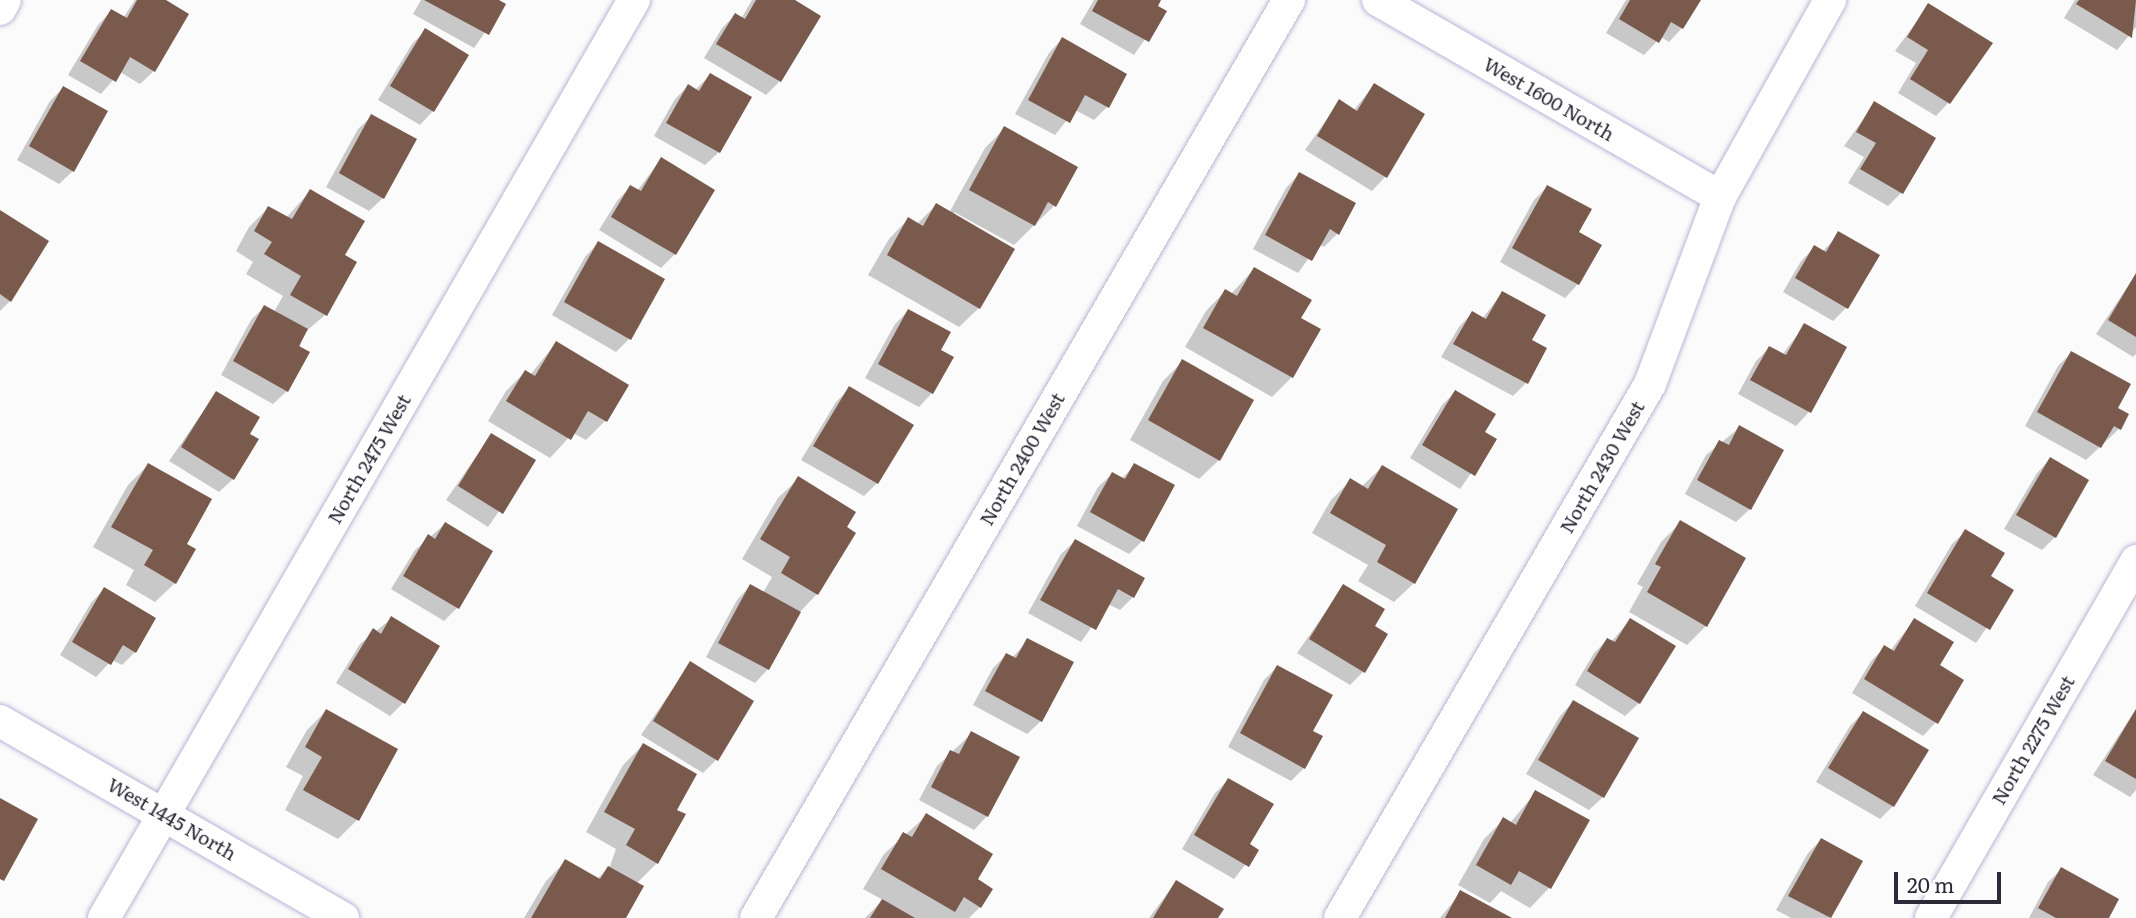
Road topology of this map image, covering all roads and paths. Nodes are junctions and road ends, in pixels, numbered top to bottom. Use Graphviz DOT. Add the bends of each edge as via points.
graph roads {
  1 [pos="5,0"];
  2 [pos="634,0"];
  3 [pos="1289,0"];
  4 [pos="1378,0"];
  5 [pos="1830,0"];
  6 [pos="0,9"];
  7 [pos="1720,197"];
  8 [pos="2136,561"];
  9 [pos="0,721"];
  10 [pos="163,815"];
  11 [pos="104,918"];
  12 [pos="343,918"];
  13 [pos="755,918"];
  14 [pos="1340,918"];
  15 [pos="1931,918"];
  1 -- 6 [label="street"];
  2 -- 10 [label="street, North 2475 West"];
  3 -- 13 [label="street, North 2400 West"];
  4 -- 7 [label="street, West 1600 North"];
  5 -- 7 [label="street, North 2430 West"];
  7 -- 14 [label="street, North 2430 West" via="1650,384"];
  8 -- 15 [label="street, North 2275 West"];
  9 -- 10 [label="street, West 1445 North"];
  10 -- 11 [label="street, North 2475 West"];
  10 -- 12 [label="street, West 1445 North"];
}
